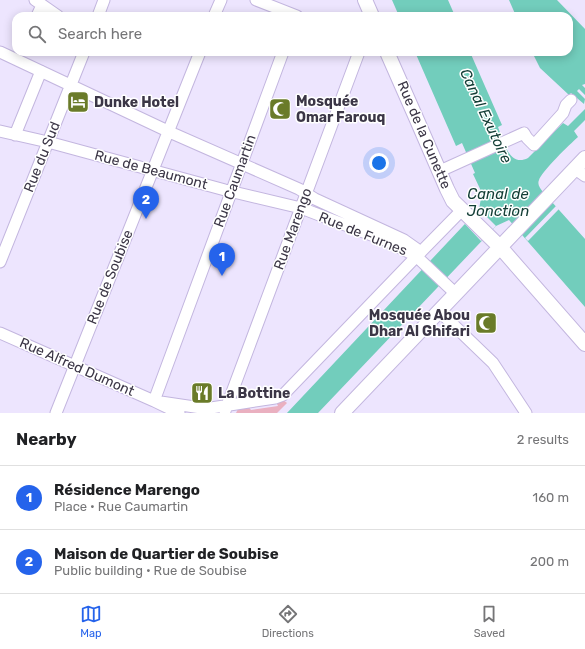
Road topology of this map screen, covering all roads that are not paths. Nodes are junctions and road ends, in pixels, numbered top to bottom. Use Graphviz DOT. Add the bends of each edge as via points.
graph roads {
  1 [pos="104,0"];
  2 [pos="221,0"];
  3 [pos="256,0"];
  4 [pos="365,0"];
  5 [pos="38,3"];
  6 [pos="52,12"];
  7 [pos="100,12"];
  8 [pos="216,12"];
  9 [pos="287,12"];
  10 [pos="370,12"];
  11 [pos="0,52"];
  12 [pos="12,54"];
  13 [pos="20,56"];
  14 [pos="82,56"];
  15 [pos="198,56"];
  16 [pos="282,56"];
  17 [pos="358,56"];
  18 [pos="389,56"];
  19 [pos="41,71"];
  20 [pos="70,85"];
  21 [pos="571,100"];
  22 [pos="0,131"];
  23 [pos="169,131"];
  24 [pos="15,135"];
  25 [pos="48,142"];
  26 [pos="585,158"];
  27 [pos="242,165"];
  28 [pos="152,171"];
  29 [pos="440,171"];
  30 [pos="580,172"];
  31 [pos="232,192"];
  32 [pos="306,194"];
  33 [pos="301,208"];
  34 [pos="464,212"];
  35 [pos="496,243"];
  36 [pos="420,257"];
  37 [pos="0,261"];
  38 [pos="452,290"];
  39 [pos="439,311"];
  40 [pos="0,333"];
  41 [pos="585,344"];
  42 [pos="75,366"];
  43 [pos="154,401"];
  44 [pos="226,409"];
  45 [pos="56,413"];
  46 [pos="179,413"];
  47 [pos="342,413"];
  48 [pos="526,413"];
  1 -- 7 [label="street"];
  2 -- 8 [label="street"];
  3 -- 9 [label="street"];
  4 -- 10 [label="main road"];
  5 -- 6 [label="street"];
  11 -- 12 [label="street, Rue de Furnes"];
  13 -- 19 [label="street, Rue de Furnes"];
  14 -- 20 [label="street, Rue du Sud"];
  15 -- 23 [label="street, Rue de Soubise"];
  16 -- 27 [label="street, Rue Caumartin"];
  17 -- 32 [label="street, Rue Marengo"];
  18 -- 29 [label="main road, Rue de la Cunette"];
  19 -- 20 [label="street, Rue de Furnes"];
  19 -- 24 [label="street"];
  20 -- 23 [label="street, Rue de Furnes"];
  20 -- 25 [label="street, Rue du Sud"];
  21 -- 29 [label="street" via="563,113 534,145 524,133"];
  22 -- 24 [label="street, Rue de Beaumont"];
  23 -- 27 [label="street, Rue de Furnes"];
  23 -- 28 [label="street, Rue de Soubise"];
  24 -- 25 [label="street, Rue de Beaumont"];
  25 -- 28 [label="street, Rue de Beaumont"];
  25 -- 37 [label="street, Rue du Sud"];
  26 -- 30 [label="main road"];
  27 -- 31 [label="street, Rue Caumartin"];
  27 -- 32 [label="street, Rue de Furnes"];
  28 -- 31 [label="street, Rue de Beaumont"];
  28 -- 42 [label="street, Rue de Soubise"];
  29 -- 34 [label="main road, Rue de la Cunette" via="450,195"];
  30 -- 35 [label="main road" via="550,195 513,235"];
  31 -- 33 [label="street, Rue de Beaumont"];
  31 -- 43 [label="street, Rue Caumartin"];
  32 -- 33 [label="street, Rue Marengo"];
  32 -- 36 [label="street, Rue de Furnes" via="404,240"];
  33 -- 36 [label="street, Rue de Furnes" via="387,241"];
  33 -- 44 [label="street, Rue Marengo"];
  34 -- 35 [label="main road, Rue de la Cunette"];
  34 -- 36 [label="street"];
  35 -- 38 [label="main road"];
  35 -- 41 [label="main road, Rue de la Cunette"];
  36 -- 38 [label="street"];
  36 -- 44 [label="street, Rue Alfred Dumont" via="285,393 278,398"];
  38 -- 39 [label="main road"];
  39 -- 47 [label="main road"];
  39 -- 48 [label="street" via="493,363"];
  40 -- 42 [label="street, Rue Alfred Dumont"];
  42 -- 43 [label="street, Rue Alfred Dumont"];
  42 -- 45 [label="street, Rue de Soubise"];
  43 -- 44 [label="street, Rue Alfred Dumont"];
  43 -- 46 [label="street, Rue Alfred Dumont"];
}
